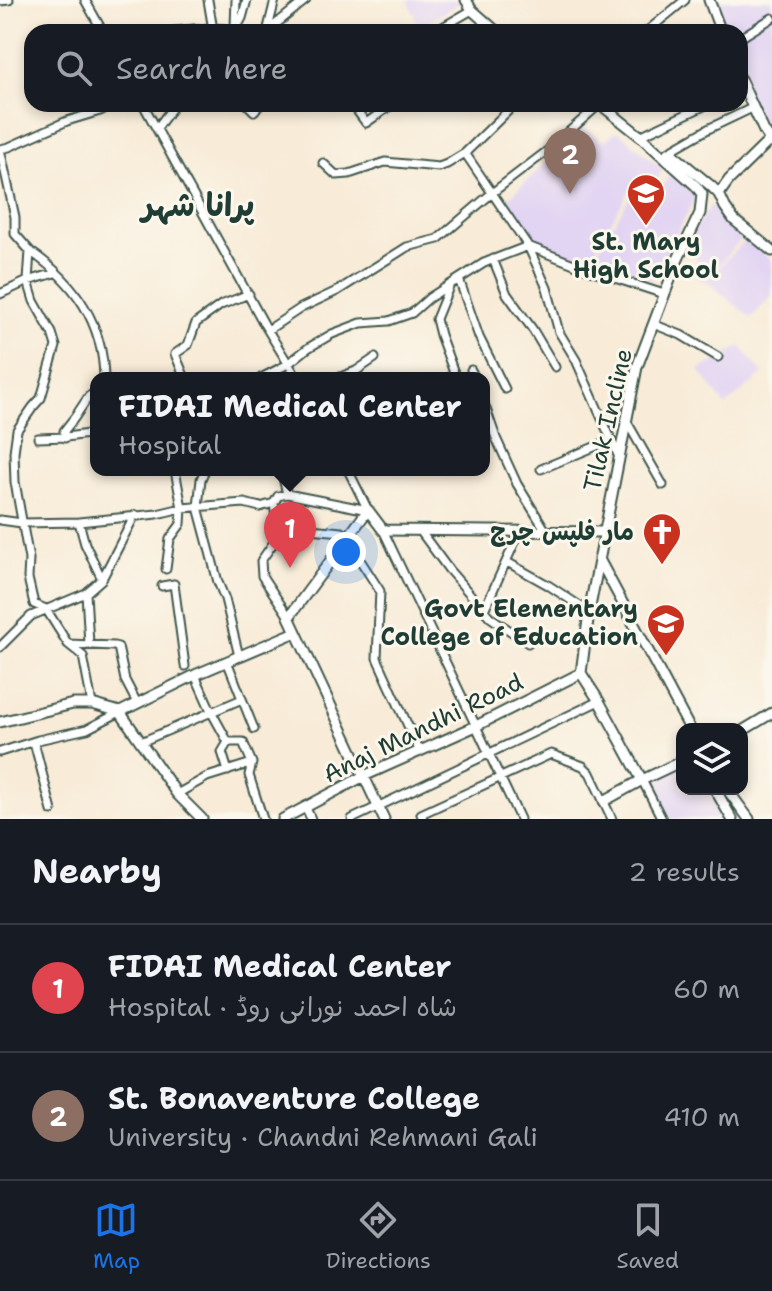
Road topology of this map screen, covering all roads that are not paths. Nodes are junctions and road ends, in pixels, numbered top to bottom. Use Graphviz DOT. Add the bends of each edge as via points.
graph roads {
  1 [pos="9,0"];
  2 [pos="85,0"];
  3 [pos="208,0"];
  4 [pos="236,0"];
  5 [pos="247,0"];
  6 [pos="275,0"];
  7 [pos="306,0"];
  8 [pos="466,0"];
  9 [pos="685,0"];
  10 [pos="709,0"];
  11 [pos="0,1"];
  12 [pos="472,10"];
  13 [pos="772,18"];
  14 [pos="98,24"];
  15 [pos="211,24"];
  16 [pos="238,24"];
  17 [pos="240,24"];
  18 [pos="268,24"];
  19 [pos="275,24"];
  20 [pos="448,24"];
  21 [pos="488,24"];
  22 [pos="656,24"];
  23 [pos="718,24"];
  24 [pos="748,33"];
  25 [pos="748,100"];
  26 [pos="752,108"];
  27 [pos="748,110"];
  28 [pos="97,112"];
  29 [pos="148,112"];
  30 [pos="169,112"];
  31 [pos="358,112"];
  32 [pos="382,112"];
  33 [pos="507,112"];
  34 [pos="591,112"];
  35 [pos="610,112"];
  36 [pos="691,112"];
  37 [pos="744,112"];
  38 [pos="157,128"];
  39 [pos="640,136"];
  40 [pos="771,141"];
  41 [pos="0,149"];
  42 [pos="465,153"];
  43 [pos="666,154"];
  44 [pos="323,163"];
  45 [pos="492,193"];
  46 [pos="719,194"];
  47 [pos="528,246"];
  48 [pos="30,251"];
  49 [pos="772,251"];
  50 [pos="493,259"];
  51 [pos="55,273"];
  52 [pos="459,279"];
  53 [pos="28,281"];
  54 [pos="450,285"];
  55 [pos="0,294"];
  56 [pos="249,294"];
  57 [pos="664,294"];
  58 [pos="653,324"];
  59 [pos="268,330"];
  60 [pos="718,357"];
  61 [pos="375,358"];
  62 [pos="288,364"];
  63 [pos="555,367"];
  64 [pos="103,372"];
  65 [pos="182,372"];
  66 [pos="273,372"];
  67 [pos="293,372"];
  68 [pos="353,372"];
  69 [pos="454,372"];
  70 [pos="505,389"];
  71 [pos="90,396"];
  72 [pos="490,420"];
  73 [pos="625,420"];
  74 [pos="90,434"];
  75 [pos="38,438"];
  76 [pos="65,438"];
  77 [pos="611,440"];
  78 [pos="618,455"];
  79 [pos="541,469"];
  80 [pos="176,476"];
  81 [pos="202,476"];
  82 [pos="282,476"];
  83 [pos="351,476"];
  84 [pos="663,485"];
  85 [pos="287,494"];
  86 [pos="274,503"];
  87 [pos="198,507"];
  88 [pos="182,508"];
  89 [pos="368,510"];
  90 [pos="135,515"];
  91 [pos="0,520"];
  92 [pos="79,522"];
  93 [pos="22,523"];
  94 [pos="277,526"];
  95 [pos="383,530"];
  96 [pos="520,531"];
  97 [pos="546,531"];
  98 [pos="421,532"];
  99 [pos="604,532"];
  100 [pos="344,535"];
  101 [pos="599,558"];
  102 [pos="507,562"];
  103 [pos="166,569"];
  104 [pos="102,579"];
  105 [pos="162,586"];
  106 [pos="86,593"];
  107 [pos="46,609"];
  108 [pos="484,610"];
  109 [pos="589,612"];
  110 [pos="289,617"];
  111 [pos="296,632"];
  112 [pos="528,643"];
  113 [pos="68,644"];
  114 [pos="89,644"];
  115 [pos="0,647"];
  116 [pos="239,656"];
  117 [pos="227,661"];
  118 [pos="185,666"];
  119 [pos="581,673"];
  120 [pos="195,675"];
  121 [pos="242,699"];
  122 [pos="599,701"];
  123 [pos="137,703"];
  124 [pos="92,704"];
  125 [pos="120,712"];
  126 [pos="212,713"];
  127 [pos="770,718"];
  128 [pos="0,722"];
  129 [pos="687,723"];
  130 [pos="476,726"];
  131 [pos="748,728"];
  132 [pos="254,729"];
  133 [pos="34,742"];
  134 [pos="141,742"];
  135 [pos="228,742"];
  136 [pos="0,752"];
  137 [pos="420,752"];
  138 [pos="489,754"];
  139 [pos="252,763"];
  140 [pos="676,764"];
  141 [pos="228,771"];
  142 [pos="364,776"];
  143 [pos="500,777"];
  144 [pos="642,780"];
  145 [pos="177,794"];
  146 [pos="718,795"];
  147 [pos="731,795"];
  148 [pos="604,801"];
  149 [pos="378,807"];
  150 [pos="306,808"];
  151 [pos="52,811"];
  152 [pos="422,816"];
  153 [pos="202,819"];
  154 [pos="263,819"];
  155 [pos="283,819"];
  156 [pos="311,819"];
  157 [pos="352,819"];
  158 [pos="384,819"];
  159 [pos="520,819"];
  160 [pos="612,819"];
  161 [pos="662,819"];
  162 [pos="732,819"];
  163 [pos="749,819"];
  1 -- 11 [label="street"];
  2 -- 14 [label="street"];
  3 -- 15 [label="street"];
  4 -- 16 [label="street"];
  5 -- 17 [label="street"];
  6 -- 18 [label="street"];
  7 -- 19 [label="street"];
  8 -- 12 [label="street"];
  9 -- 22 [label="street"];
  10 -- 23 [label="street"];
  12 -- 20 [label="street"];
  12 -- 21 [label="street"];
  13 -- 24 [label="street"];
  25 -- 26 [label="street"];
  26 -- 27 [label="street"];
  26 -- 40 [label="street"];
  28 -- 41 [label="street"];
  29 -- 38 [label="street"];
  30 -- 38 [label="street"];
  31 -- 32 [label="street" via="366,123"];
  33 -- 42 [label="street"];
  34 -- 45 [label="street"];
  35 -- 39 [label="street"];
  36 -- 39 [label="street"];
  37 -- 43 [label="street"];
  38 -- 56 [label="street"];
  39 -- 43 [label="street"];
  40 -- 46 [label="street"];
  41 -- 48 [label="street" via="15,234"];
  42 -- 44 [label="street" via="439,167 385,162 336,175"];
  42 -- 45 [label="street"];
  43 -- 46 [label="street"];
  43 -- 57 [label="street, Tilak Incline" via="702,194 700,213"];
  45 -- 47 [label="street"];
  45 -- 59 [label="street" via="438,239 407,247"];
  46 -- 49 [label="street" via="734,220"];
  47 -- 50 [label="street"];
  47 -- 57 [label="street"];
  47 -- 77 [label="street" via="559,332"];
  48 -- 51 [label="street"];
  48 -- 53 [label="street"];
  50 -- 52 [label="street"];
  50 -- 63 [label="street" via="507,294"];
  51 -- 53 [label="street"];
  51 -- 64 [label="street" via="90,315"];
  52 -- 54 [label="street"];
  52 -- 70 [label="street"];
  53 -- 55 [label="street"];
  53 -- 93 [label="street" via="56,346 41,398 17,430 15,482"];
  54 -- 62 [label="street" via="412,313 332,334"];
  54 -- 69 [label="street" via="436,319"];
  56 -- 59 [label="street"];
  56 -- 65 [label="street" via="195,324 188,346 175,354"];
  57 -- 58 [label="street, Tilak Incline"];
  58 -- 60 [label="street"];
  58 -- 73 [label="street, Tilak Incline"];
  59 -- 62 [label="street"];
  61 -- 68 [label="street"];
  62 -- 66 [label="street"];
  62 -- 67 [label="street"];
  71 -- 76 [label="street" via="67,425"];
  72 -- 97 [label="street" via="517,484"];
  73 -- 78 [label="street, Tilak Incline"];
  73 -- 84 [label="street"];
  74 -- 76 [label="street"];
  75 -- 76 [label="street"];
  77 -- 78 [label="street"];
  77 -- 79 [label="street"];
  78 -- 99 [label="street, Tilak Incline"];
  80 -- 88 [label="street"];
  81 -- 87 [label="street"];
  82 -- 85 [label="street"];
  83 -- 89 [label="street"];
  85 -- 86 [label="street"];
  85 -- 89 [label="street"];
  86 -- 87 [label="street"];
  86 -- 94 [label="street"];
  87 -- 88 [label="street"];
  87 -- 116 [label="street"];
  88 -- 90 [label="street"];
  88 -- 103 [label="street"];
  89 -- 95 [label="street"];
  89 -- 100 [label="street"];
  90 -- 92 [label="street"];
  90 -- 104 [label="street"];
  91 -- 93 [label="street"];
  92 -- 93 [label="street"];
  92 -- 104 [label="street"];
  93 -- 107 [label="street" via="34,604"];
  94 -- 100 [label="street"];
  94 -- 110 [label="street" via="261,561 262,576"];
  95 -- 98 [label="street"];
  95 -- 130 [label="street"];
  96 -- 97 [label="street"];
  96 -- 98 [label="street"];
  96 -- 102 [label="street"];
  97 -- 99 [label="street"];
  98 -- 108 [label="street"];
  99 -- 101 [label="street, Tilak Incline"];
  100 -- 110 [label="street"];
  100 -- 137 [label="street" via="380,591 377,658"];
  101 -- 109 [label="street, Tilak Incline"];
  101 -- 129 [label="street"];
  102 -- 108 [label="street"];
  102 -- 109 [label="street"];
  104 -- 106 [label="street"];
  105 -- 118 [label="street" via="174,584"];
  106 -- 107 [label="street"];
  106 -- 114 [label="street"];
  107 -- 113 [label="street"];
  107 -- 115 [label="street" via="31,616"];
  108 -- 112 [label="street"];
  109 -- 119 [label="street, Tilak Incline"];
  110 -- 111 [label="street"];
  111 -- 116 [label="street"];
  111 -- 142 [label="street"];
  113 -- 114 [label="street"];
  113 -- 124 [label="street" via="83,656"];
  114 -- 123 [label="street" via="118,647"];
  116 -- 117 [label="street"];
  117 -- 120 [label="street"];
  117 -- 121 [label="street"];
  119 -- 122 [label="street"];
  119 -- 130 [label="street, Anaj Mandhi Road"];
  120 -- 123 [label="street"];
  120 -- 126 [label="street"];
  121 -- 126 [label="street"];
  121 -- 132 [label="street"];
  122 -- 138 [label="street"];
  122 -- 144 [label="street"];
  123 -- 125 [label="street"];
  124 -- 125 [label="street"];
  124 -- 128 [label="street"];
  125 -- 133 [label="street" via="87,729"];
  125 -- 134 [label="street"];
  126 -- 134 [label="street"];
  126 -- 135 [label="street"];
  127 -- 131 [label="street"];
  130 -- 137 [label="street, Anaj Mandhi Road"];
  130 -- 138 [label="street"];
  133 -- 136 [label="street"];
  133 -- 151 [label="street"];
  134 -- 145 [label="street"];
  135 -- 139 [label="street" via="243,742"];
  135 -- 141 [label="street" via="222,752"];
  137 -- 142 [label="street, Anaj Mandhi Road"];
  138 -- 143 [label="street"];
  138 -- 149 [label="street"];
  139 -- 141 [label="street"];
  139 -- 154 [label="street" via="249,775"];
  140 -- 144 [label="street"];
  141 -- 145 [label="street"];
  142 -- 149 [label="street"];
  142 -- 150 [label="street, Anaj Mandhi Road"];
  143 -- 148 [label="street" via="551,754 583,766"];
  143 -- 152 [label="street"];
  143 -- 159 [label="street"];
  144 -- 148 [label="street"];
  144 -- 161 [label="street"];
  145 -- 153 [label="street"];
  146 -- 162 [label="street"];
  147 -- 163 [label="street"];
  148 -- 160 [label="street"];
  149 -- 157 [label="street"];
  149 -- 158 [label="street"];
  150 -- 155 [label="street, Anaj Mandhi Road"];
  150 -- 156 [label="street"];
}
